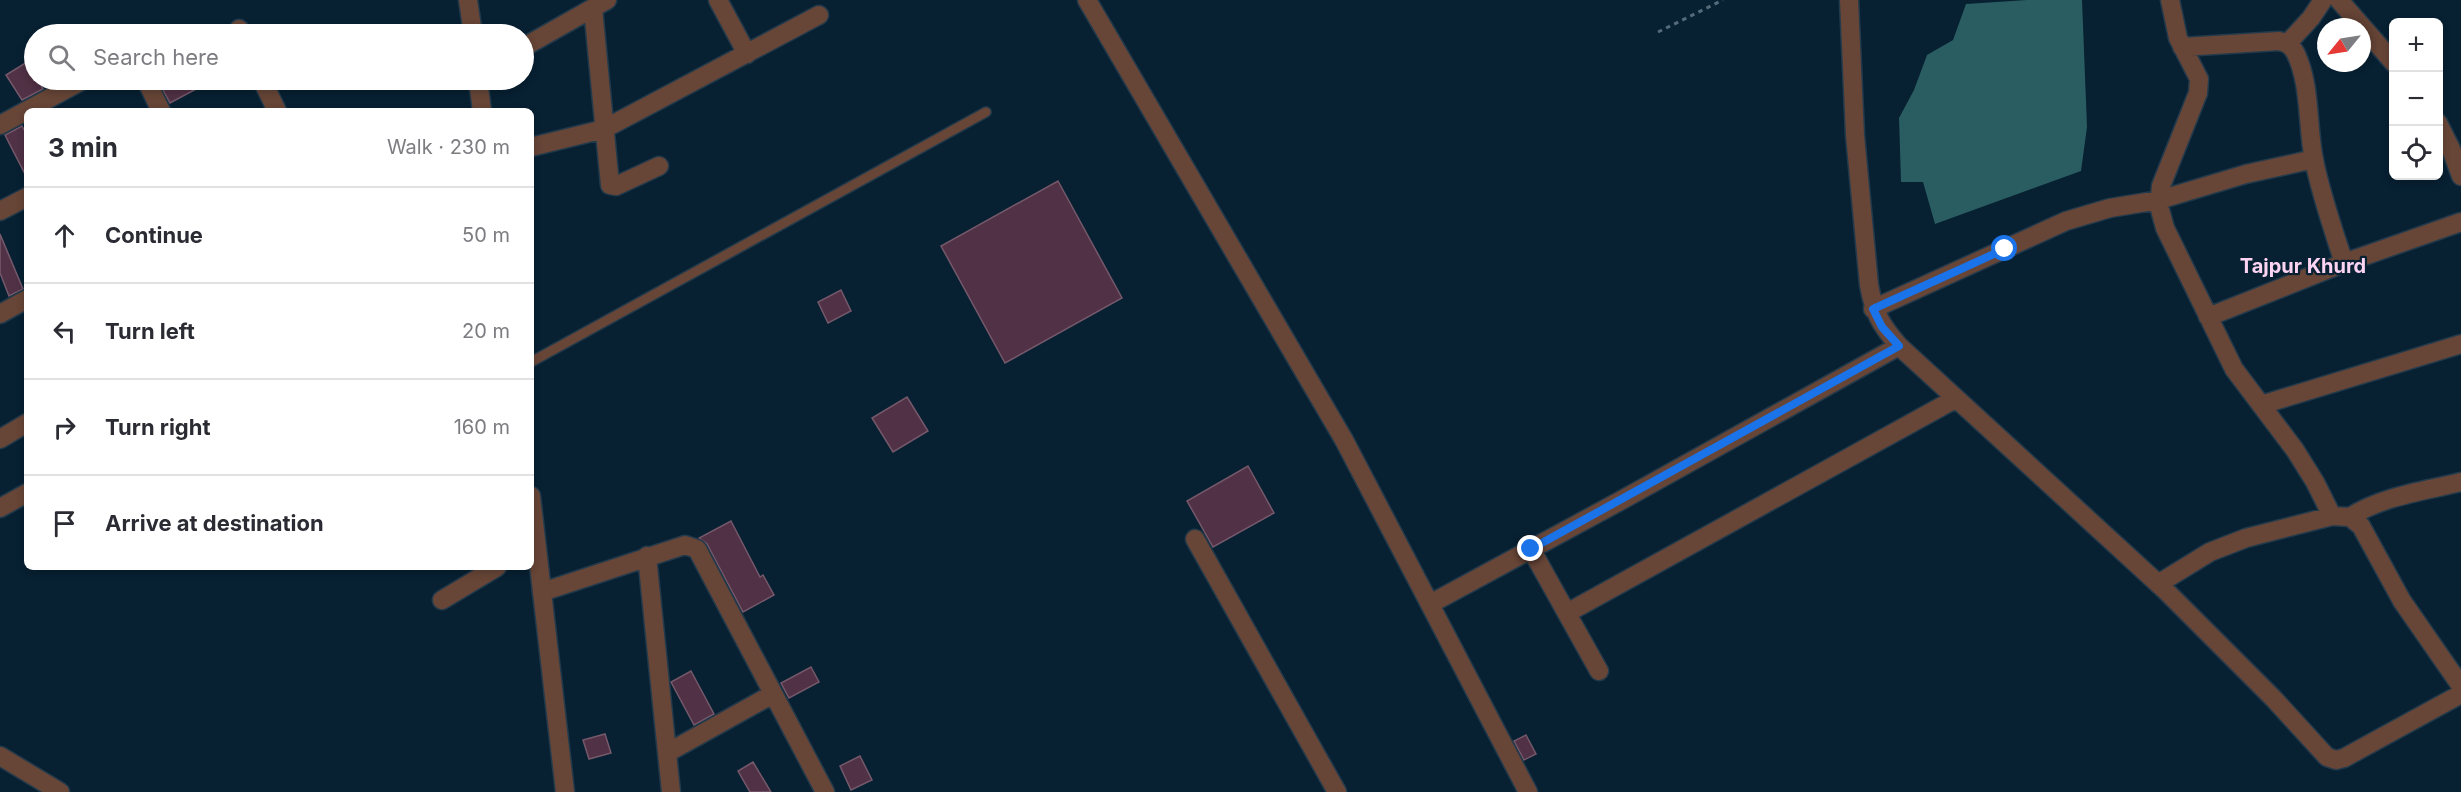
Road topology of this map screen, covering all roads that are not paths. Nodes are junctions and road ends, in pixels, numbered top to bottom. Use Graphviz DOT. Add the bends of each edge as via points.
graph roads {
  1 [pos="468,0"];
  2 [pos="718,0"];
  3 [pos="1087,0"];
  4 [pos="1849,0"];
  5 [pos="2170,0"];
  6 [pos="2306,0"];
  7 [pos="2324,0"];
  8 [pos="2339,0"];
  9 [pos="600,4"];
  10 [pos="819,15"];
  11 [pos="2312,18"];
  12 [pos="471,24"];
  13 [pos="534,41"];
  14 [pos="2288,43"];
  15 [pos="2182,47"];
  16 [pos="747,54"];
  17 [pos="2389,57"];
  18 [pos="65,90"];
  19 [pos="151,90"];
  20 [pos="267,90"];
  21 [pos="480,90"];
  22 [pos="31,108"];
  23 [pos="160,108"];
  24 [pos="276,108"];
  25 [pos="483,108"];
  26 [pos="24,112"];
  27 [pos="986,112"];
  28 [pos="0,125"];
  29 [pos="2440,126"];
  30 [pos="604,129"];
  31 [pos="534,146"];
  32 [pos="2314,159"];
  33 [pos="659,166"];
  34 [pos="2461,176"];
  35 [pos="24,199"];
  36 [pos="2159,200"];
  37 [pos="0,211"];
  38 [pos="2461,222"];
  39 [pos="2344,263"];
  40 [pos="24,302"];
  41 [pos="1873,309"];
  42 [pos="0,314"];
  43 [pos="2208,317"];
  44 [pos="2461,344"];
  45 [pos="1899,346"];
  46 [pos="534,360"];
  47 [pos="1955,399"];
  48 [pos="2261,405"];
  49 [pos="24,425"];
  50 [pos="0,439"];
  51 [pos="2461,482"];
  52 [pos="24,495"];
  53 [pos="0,508"];
  54 [pos="2341,517"];
  55 [pos="1195,539"];
  56 [pos="534,544"];
  57 [pos="1531,549"];
  58 [pos="647,556"];
  59 [pos="492,570"];
  60 [pos="2158,584"];
  61 [pos="542,592"];
  62 [pos="442,600"];
  63 [pos="1430,604"];
  64 [pos="1567,613"];
  65 [pos="1599,670"];
  66 [pos="2461,686"];
  67 [pos="773,694"];
  68 [pos="2461,694"];
  69 [pos="667,753"];
  70 [pos="0,756"];
  71 [pos="60,792"];
  72 [pos="566,792"];
  73 [pos="670,792"];
  74 [pos="825,792"];
  75 [pos="1337,792"];
  76 [pos="1528,792"];
  1 -- 12 [label="street"];
  2 -- 16 [label="street"];
  3 -- 63 [label="street" via="1344,440"];
  4 -- 41 [label="street" via="1855,135"];
  5 -- 15 [label="street"];
  6 -- 11 [label="street"];
  7 -- 11 [label="street"];
  8 -- 17 [label="street"];
  9 -- 13 [label="street"];
  9 -- 30 [label="street"];
  10 -- 16 [label="street"];
  11 -- 14 [label="street"];
  14 -- 15 [label="street"];
  14 -- 32 [label="street" via="2299,60"];
  15 -- 36 [label="street" via="2200,83 2167,168"];
  16 -- 30 [label="street"];
  18 -- 22 [label="street"];
  19 -- 23 [label="street"];
  20 -- 24 [label="street"];
  21 -- 25 [label="street"];
  26 -- 28 [label="street"];
  27 -- 46 [label="lane"];
  29 -- 34 [label="street"];
  30 -- 31 [label="street"];
  30 -- 33 [label="street" via="612,186"];
  32 -- 36 [label="street"];
  32 -- 39 [label="street"];
  35 -- 37 [label="street"];
  36 -- 41 [label="street" via="2066,221"];
  36 -- 43 [label="street" via="2165,228"];
  38 -- 39 [label="street"];
  39 -- 43 [label="street"];
  40 -- 42 [label="street"];
  41 -- 45 [label="street"];
  43 -- 48 [label="street" via="2234,369"];
  44 -- 48 [label="street"];
  45 -- 47 [label="street"];
  45 -- 57 [label="street"];
  47 -- 60 [label="street"];
  47 -- 64 [label="street"];
  48 -- 54 [label="street"];
  49 -- 50 [label="street"];
  51 -- 54 [label="street" via="2380,502"];
  52 -- 53 [label="street"];
  54 -- 60 [label="street" via="2230,544"];
  54 -- 66 [label="street" via="2361,526 2402,601"];
  55 -- 75 [label="street"];
  56 -- 61 [label="street"];
  57 -- 63 [label="street"];
  57 -- 64 [label="street"];
  58 -- 61 [label="street"];
  58 -- 67 [label="street" via="685,545 697,549"];
  58 -- 69 [label="street"];
  59 -- 62 [label="street"];
  60 -- 68 [label="street" via="2332,759 2344,758"];
  61 -- 72 [label="street"];
  63 -- 76 [label="street"];
  64 -- 65 [label="street"];
  67 -- 69 [label="street"];
  67 -- 74 [label="street"];
  69 -- 73 [label="street"];
  70 -- 71 [label="street"];
}
